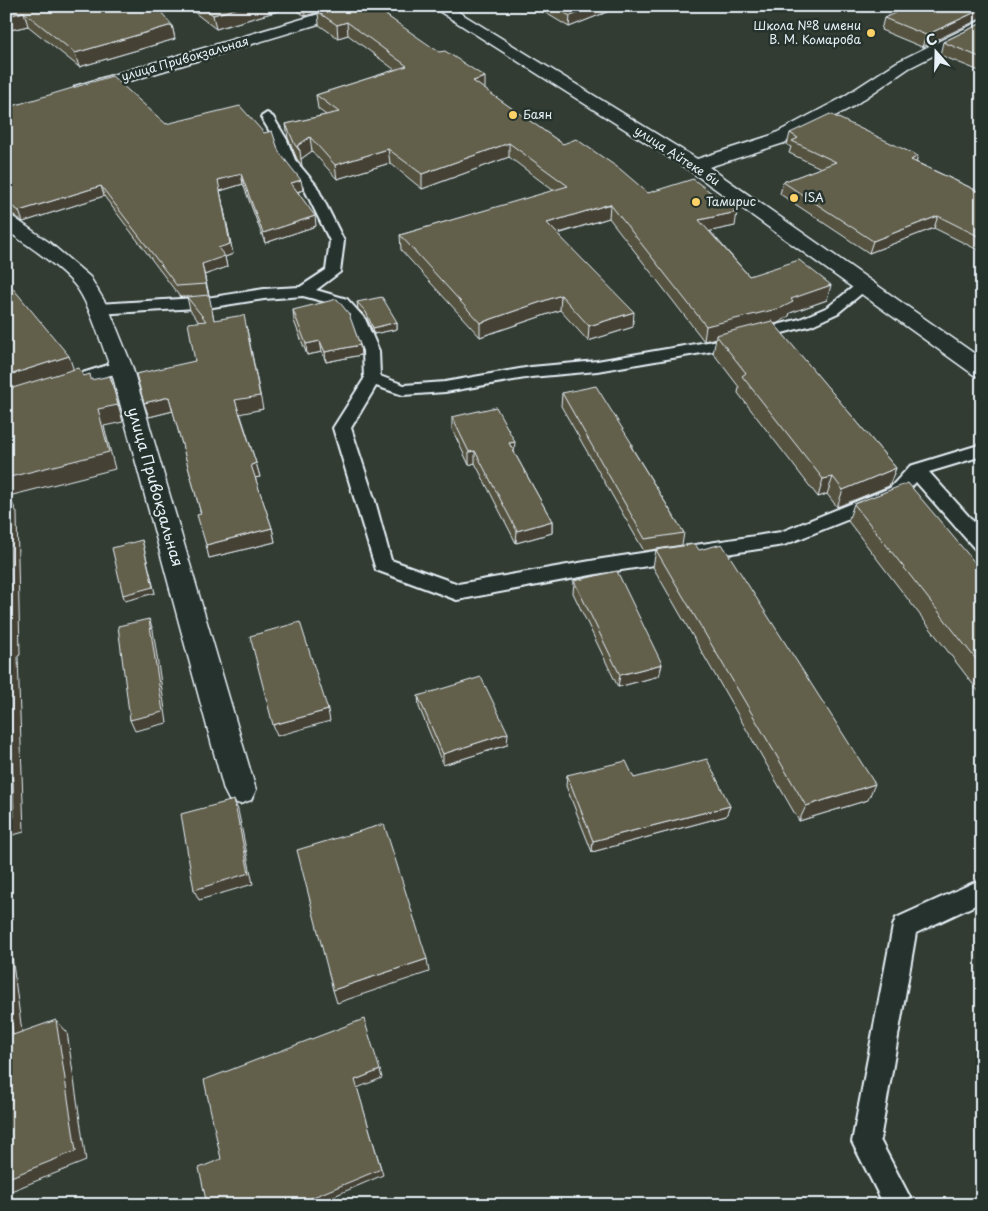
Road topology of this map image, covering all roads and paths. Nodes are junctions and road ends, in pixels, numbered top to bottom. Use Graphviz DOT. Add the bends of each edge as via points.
graph roads {
  1 [pos="363,6"];
  2 [pos="438,6"];
  3 [pos="978,29"];
  4 [pos="61,95"];
  5 [pos="267,117"];
  6 [pos="695,166"];
  7 [pos="6,221"];
  8 [pos="863,286"];
  9 [pos="304,291"];
  10 [pos="98,309"];
  11 [pos="121,366"];
  12 [pos="982,370"];
  13 [pos="372,379"];
  14 [pos="50,389"];
  15 [pos="982,450"];
  16 [pos="916,470"];
  17 [pos="982,544"];
  18 [pos="240,790"];
  19 [pos="982,890"];
  20 [pos="900,1205"];
  1 -- 4 [label="street, улица Привокзальная"];
  2 -- 6 [label="street, улица Айтеке би"];
  3 -- 6 [label="street" via="903,65 846,103 778,139"];
  5 -- 9 [label="lane" via="337,241 332,272"];
  6 -- 8 [label="street, улица Айтеке би"];
  7 -- 10 [label="street, улица Привокзальная" via="83,281"];
  8 -- 12 [label="street, улица Айтеке би"];
  8 -- 13 [label="lane" via="833,310 806,322 711,346 445,387 404,390"];
  9 -- 10 [label="lane" via="213,302"];
  9 -- 13 [label="lane" via="342,302 359,322 371,351"];
  10 -- 11 [label="street, улица Привокзальная"];
  11 -- 14 [label="lane"];
  11 -- 18 [label="street, улица Привокзальная"];
  13 -- 16 [label="lane" via="342,428 383,565 457,592 784,538 896,493"];
  15 -- 16 [label="lane"];
  16 -- 17 [label="lane"];
  19 -- 20 [label="lane" via="905,926 866,1142"];
}
